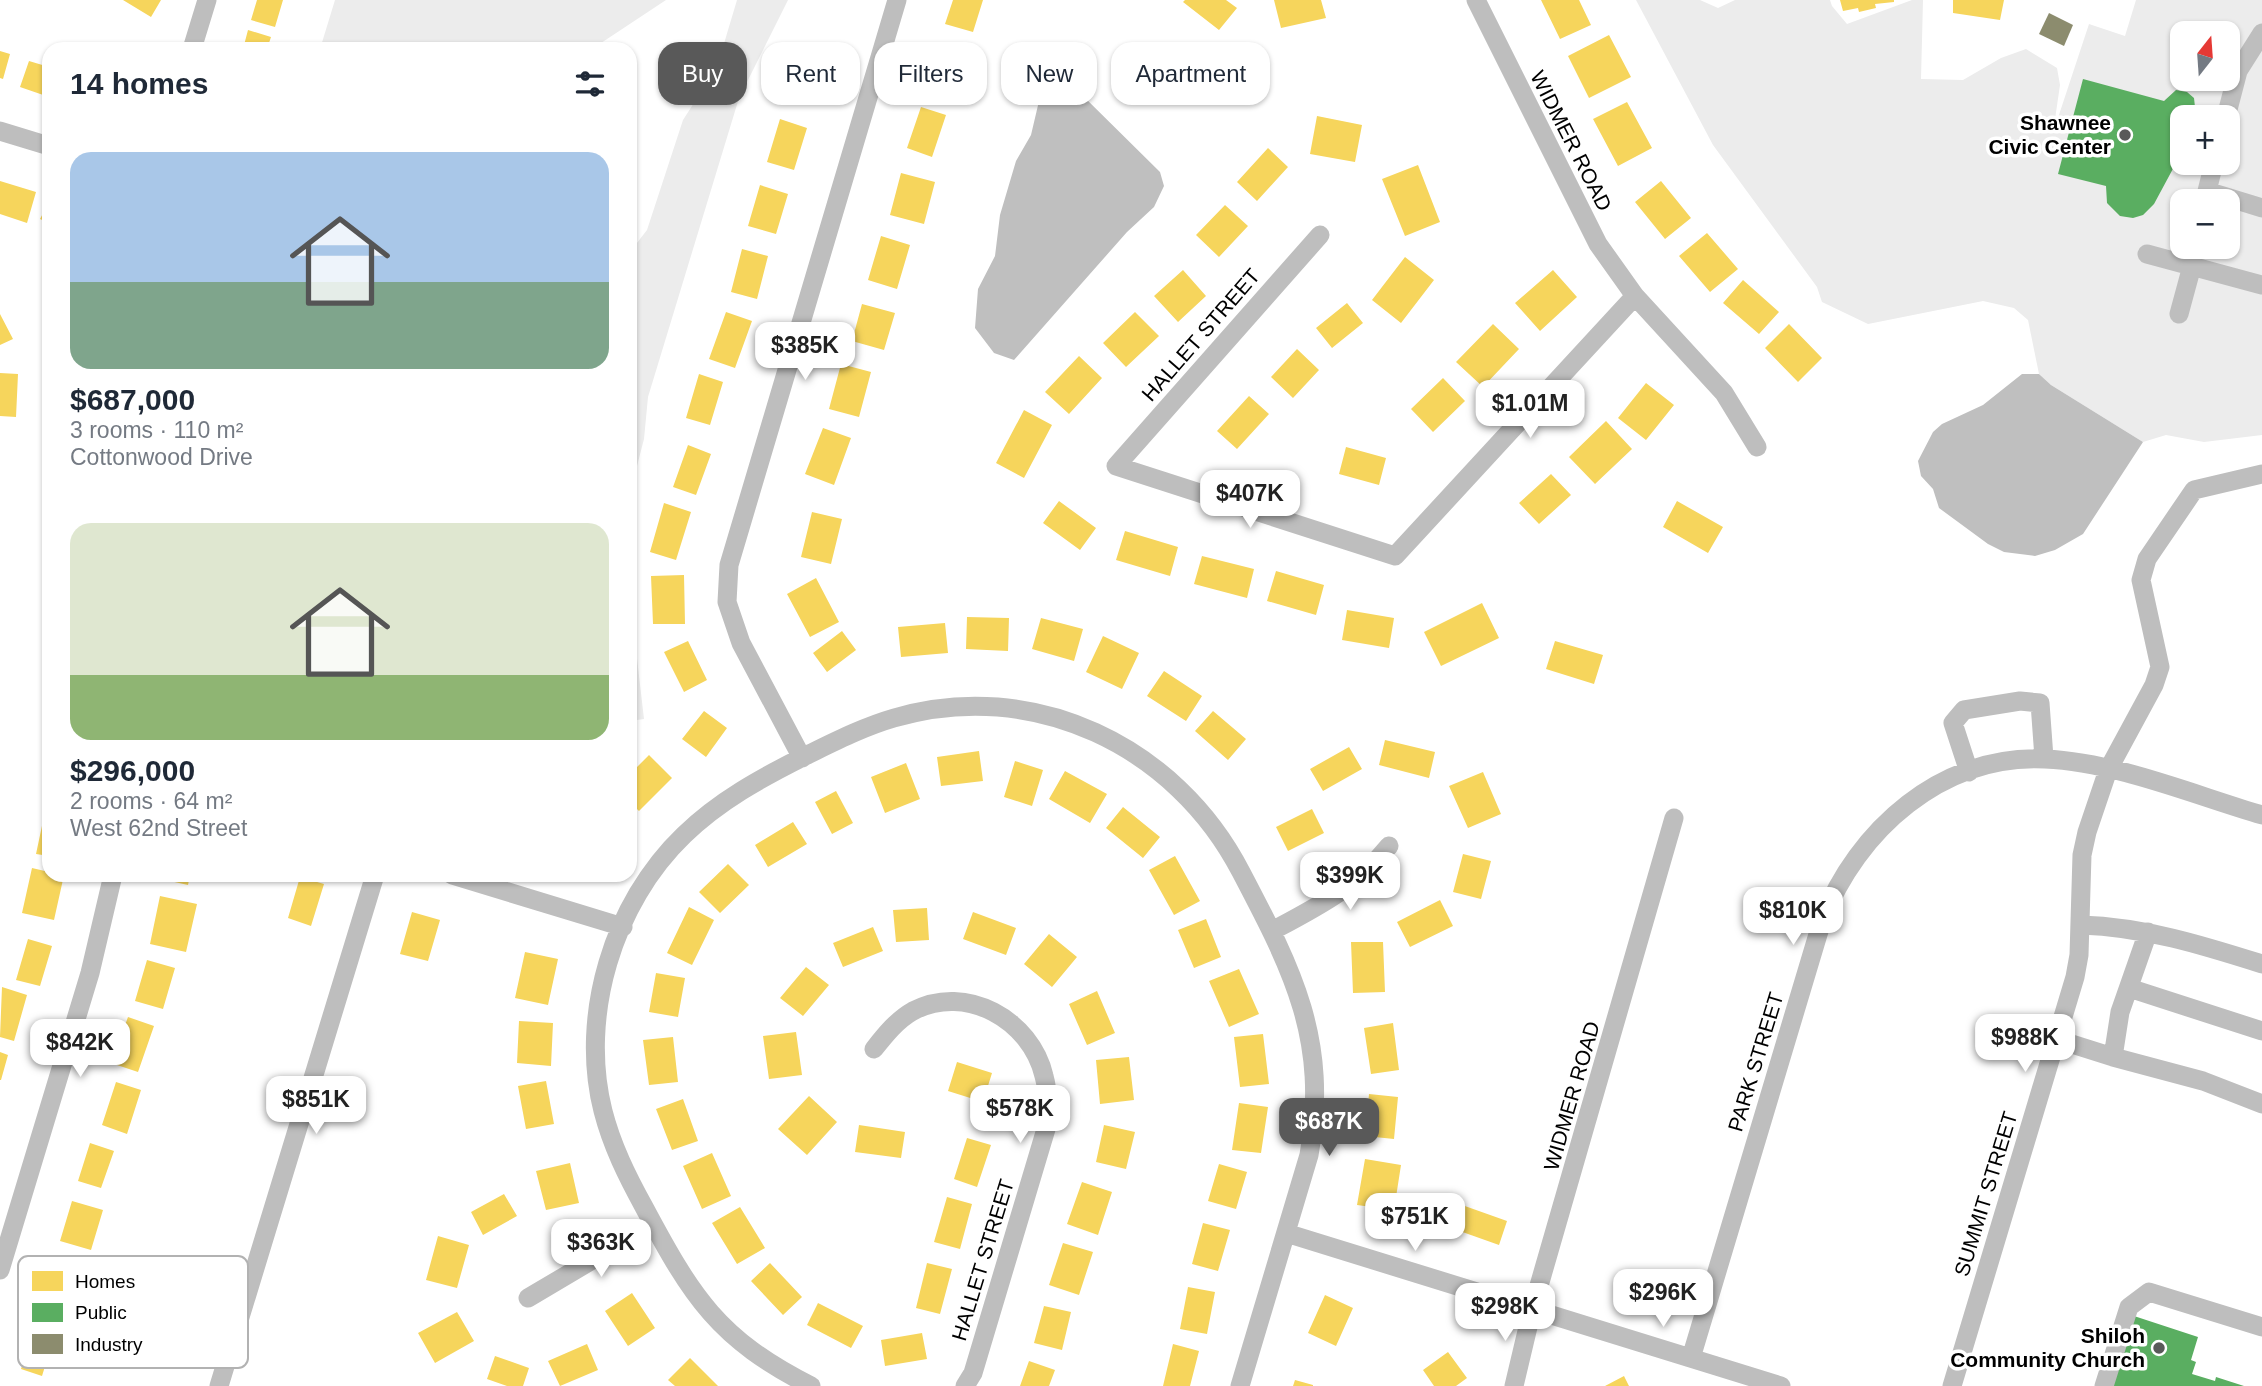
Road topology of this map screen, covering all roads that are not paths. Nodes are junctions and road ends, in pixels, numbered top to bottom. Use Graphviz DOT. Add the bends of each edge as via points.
graph roads {
  1 [pos="207,0"];
  2 [pos="897,0"];
  3 [pos="1476,0"];
  4 [pos="2262,33"];
  5 [pos="194,42"];
  6 [pos="2229,105"];
  7 [pos="0,131"];
  8 [pos="42,144"];
  9 [pos="2211,175"];
  10 [pos="2262,208"];
  11 [pos="1320,235"];
  12 [pos="2147,254"];
  13 [pos="2192,266"];
  14 [pos="2262,285"];
  15 [pos="1635,296"];
  16 [pos="2179,314"];
  17 [pos="1757,447"];
  18 [pos="2262,474"];
  19 [pos="802,758"];
  20 [pos="2044,758"];
  21 [pos="2108,770"];
  22 [pos="1969,772"];
  23 [pos="2262,815"];
  24 [pos="1674,818"];
  25 [pos="1389,846"];
  26 [pos="111,882"];
  27 [pos="373,882"];
  28 [pos="475,882"];
  29 [pos="2081,925"];
  30 [pos="623,927"];
  31 [pos="1272,931"];
  32 [pos="2148,932"];
  33 [pos="2262,964"];
  34 [pos="2129,988"];
  35 [pos="2262,1031"];
  36 [pos="2056,1039"];
  37 [pos="874,1049"];
  38 [pos="2113,1057"];
  39 [pos="2262,1104"];
  40 [pos="653,1224"];
  41 [pos="1286,1233"];
  42 [pos="0,1270"];
  43 [pos="248,1291"];
  44 [pos="528,1298"];
  45 [pos="1532,1310"];
  46 [pos="2262,1327"];
  47 [pos="1691,1358"];
  48 [pos="224,1368"];
  49 [pos="219,1386"];
  50 [pos="811,1386"];
  51 [pos="965,1386"];
  52 [pos="1240,1386"];
  53 [pos="1514,1386"];
  54 [pos="1781,1386"];
  55 [pos="1952,1386"];
  56 [pos="2104,1386"];
  1 -- 5 [label="street"];
  2 -- 19 [label="street" via="729,565 727,602 741,643"];
  3 -- 15 [label="street, WIDMER ROAD" via="1598,244"];
  4 -- 6 [label="street" via="2238,71"];
  7 -- 8 [label="street"];
  9 -- 10 [label="street" via="2207,191"];
  11 -- 15 [label="street, HALLET STREET" via="1116,466 1395,556"];
  12 -- 13 [label="street"];
  13 -- 14 [label="street"];
  13 -- 16 [label="street"];
  15 -- 17 [label="street, WIDMER ROAD" via="1724,393"];
  18 -- 21 [label="street, SUMMIT STREET" via="2194,490 2147,559 2141,580 2160,667"];
  19 -- 30 [label="street" via="746,787 681,838 648,879"];
  19 -- 31 [label="street" via="867,727 957,707 1015,708 1062,718 1135,752 1200,808 1233,855"];
  20 -- 21 [label="street, PARK STREET"];
  20 -- 22 [label="street, PARK STREET"];
  20 -- 22 [label="street" via="2040,703 2020,701 1964,710 1953,723"];
  21 -- 23 [label="street, PARK STREET"];
  21 -- 29 [label="street, SUMMIT STREET" via="2082,855"];
  22 -- 47 [label="street, PARK STREET" via="1923,792 1898,810 1859,850 1832,894"];
  24 -- 45 [label="street, WIDMER ROAD"];
  25 -- 31 [label="street" via="1341,894"];
  26 -- 42 [label="street" via="90,973"];
  27 -- 43 [label="street"];
  28 -- 30 [label="street"];
  29 -- 32 [label="street" via="2127,926"];
  29 -- 36 [label="street, SUMMIT STREET" via="2076,977"];
  30 -- 40 [label="street" via="602,986 596,1065 602,1108 615,1150"];
  31 -- 41 [label="street" via="1301,996 1316,1077 1315,1124"];
  32 -- 33 [label="street"];
  32 -- 34 [label="street"];
  34 -- 35 [label="street"];
  34 -- 38 [label="street"];
  36 -- 38 [label="street"];
  36 -- 55 [label="street, SUMMIT STREET"];
  37 -- 51 [label="street, HALLET STREET" via="914,1011 941,1002 966,1003 984,1006 1020,1030 1044,1074 1049,1103 1046,1129 973,1373"];
  38 -- 39 [label="street"];
  40 -- 44 [label="street"];
  40 -- 50 [label="street" via="682,1276 718,1323 751,1351"];
  41 -- 45 [label="street"];
  41 -- 52 [label="street"];
  45 -- 47 [label="street"];
  45 -- 53 [label="street, WIDMER ROAD"];
  46 -- 56 [label="street" via="2149,1292 2129,1307"];
  47 -- 54 [label="street"];
  48 -- 49 [label="street"];
}
